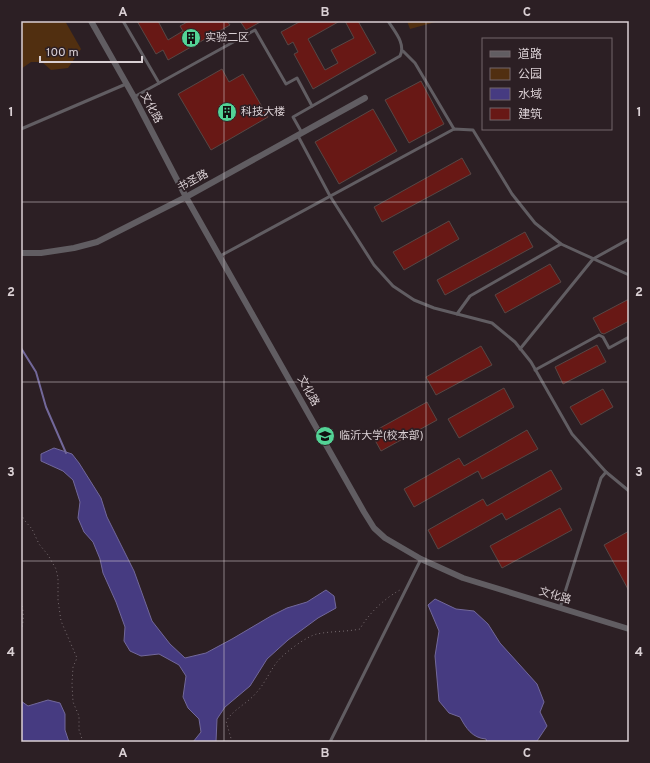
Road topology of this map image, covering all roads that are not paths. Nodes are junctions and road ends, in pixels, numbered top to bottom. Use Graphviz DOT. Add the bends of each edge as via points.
graph roads {
  1 [pos="92,21"];
  2 [pos="123,21"];
  3 [pos="388,21"];
  4 [pos="403,51"];
  5 [pos="159,83"];
  6 [pos="126,84"];
  7 [pos="134,97"];
  8 [pos="365,98"];
  9 [pos="312,106"];
  10 [pos="21,129"];
  11 [pos="454,129"];
  12 [pos="300,134"];
  13 [pos="330,196"];
  14 [pos="186,197"];
  15 [pos="629,239"];
  16 [pos="561,244"];
  17 [pos="21,253"];
  18 [pos="220,256"];
  19 [pos="593,259"];
  20 [pos="629,275"];
  21 [pos="457,314"];
  22 [pos="629,337"];
  23 [pos="520,349"];
  24 [pos="535,370"];
  25 [pos="606,472"];
  26 [pos="629,491"];
  27 [pos="421,559"];
  28 [pos="560,608"];
  29 [pos="629,629"];
  30 [pos="330,742"];
  1 -- 6 [label="street, 文化路"];
  2 -- 5 [label="lane"];
  3 -- 4 [label="lane" via="402,44"];
  4 -- 9 [label="lane" via="400,56"];
  4 -- 11 [label="lane" via="415,63"];
  5 -- 7 [label="lane"];
  5 -- 9 [label="lane" via="255,30 286,84 297,78"];
  6 -- 7 [label="street, 文化路"];
  6 -- 10 [label="lane"];
  7 -- 14 [label="street, 文化路"];
  8 -- 12 [label="street, 书圣路"];
  9 -- 12 [label="lane" via="293,117"];
  11 -- 13 [label="lane"];
  11 -- 16 [label="lane" via="473,130 516,200 535,223"];
  12 -- 13 [label="lane"];
  12 -- 14 [label="street, 书圣路"];
  13 -- 18 [label="lane"];
  13 -- 21 [label="lane" via="374,265 393,286 414,300"];
  14 -- 17 [label="street, 书圣路" via="97,242 41,253"];
  14 -- 18 [label="street, 文化路"];
  15 -- 19 [label="lane"];
  16 -- 19 [label="lane"];
  16 -- 21 [label="lane" via="470,296"];
  18 -- 27 [label="street, 文化路" via="374,528 385,538"];
  19 -- 20 [label="lane"];
  19 -- 23 [label="lane"];
  21 -- 23 [label="lane" via="492,323"];
  22 -- 24 [label="lane" via="609,348 599,335"];
  23 -- 24 [label="lane"];
  24 -- 25 [label="lane" via="572,434"];
  25 -- 26 [label="lane"];
  25 -- 28 [label="lane" via="601,478"];
  27 -- 28 [label="street, 文化路" via="463,578"];
  27 -- 30 [label="lane"];
  28 -- 29 [label="street, 文化路"];
}
